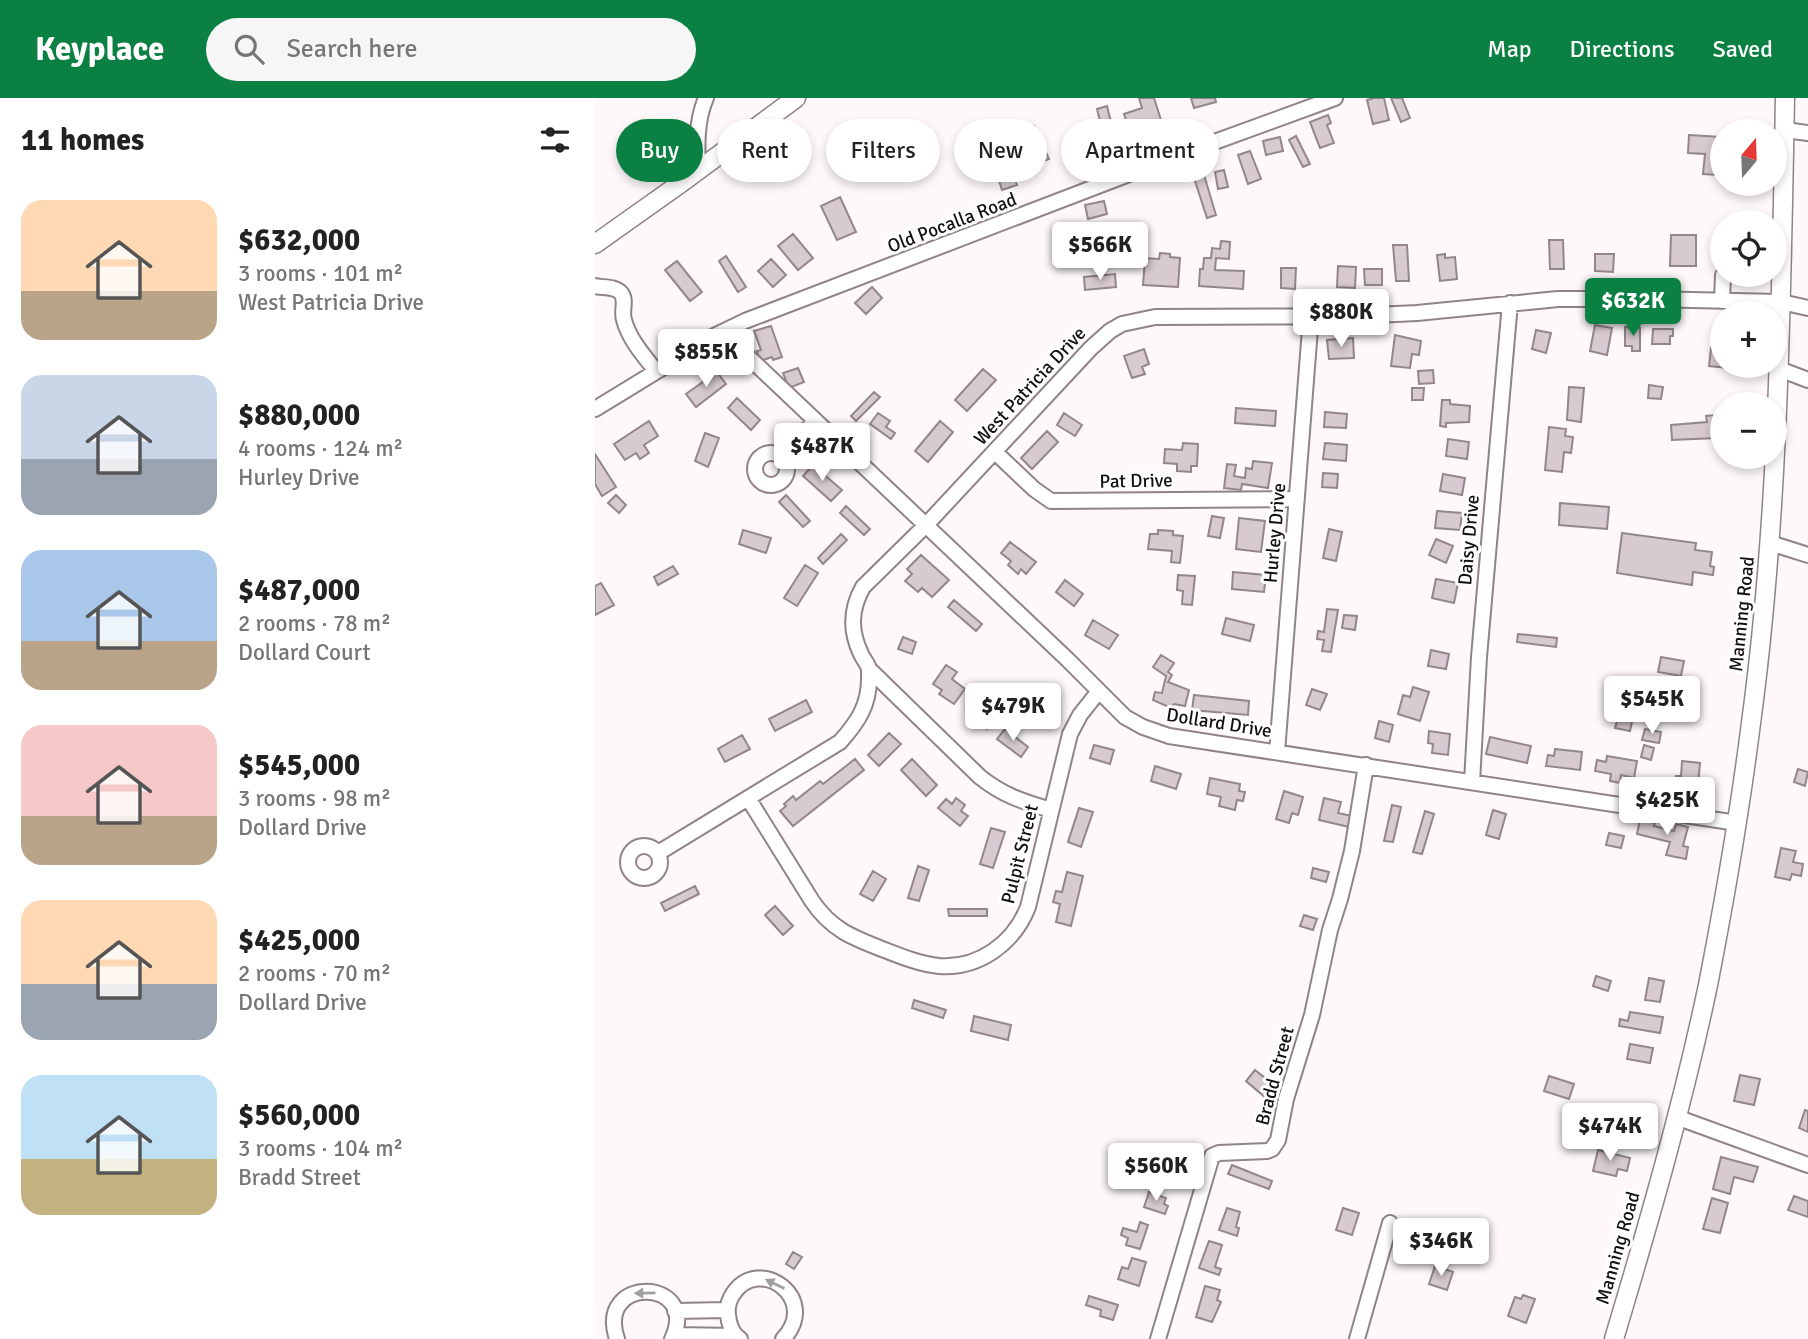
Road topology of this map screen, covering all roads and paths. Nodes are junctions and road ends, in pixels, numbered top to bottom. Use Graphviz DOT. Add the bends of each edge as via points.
graph roads {
  1 [pos="706,98"];
  2 [pos="796,98"];
  3 [pos="1335,98"];
  4 [pos="1785,98"];
  5 [pos="700,119"];
  6 [pos="1785,119"];
  7 [pos="1787,130"];
  8 [pos="1808,134"];
  9 [pos="703,167"];
  10 [pos="682,182"];
  11 [pos="595,244"];
  12 [pos="595,286"];
  13 [pos="1723,287"];
  14 [pos="1722,301"];
  15 [pos="1510,303"];
  16 [pos="1787,303"];
  17 [pos="1808,308"];
  18 [pos="1311,316"];
  19 [pos="722,332"];
  20 [pos="656,371"];
  21 [pos="1787,372"];
  22 [pos="1779,378"];
  23 [pos="1808,380"];
  24 [pos="595,409"];
  25 [pos="815,421"];
  26 [pos="995,452"];
  27 [pos="782,457"];
  28 [pos="1297,499"];
  29 [pos="926,525"];
  30 [pos="1770,543"];
  31 [pos="1808,555"];
  32 [pos="869,669"];
  33 [pos="1099,691"];
  34 [pos="1277,752"];
  35 [pos="1366,765"];
  36 [pos="1472,782"];
  37 [pos="748,798"];
  38 [pos="1051,810"];
  39 [pos="1737,823"];
  40 [pos="658,853"];
  41 [pos="1676,1117"];
  42 [pos="1808,1165"];
  43 [pos="1390,1223"];
  44 [pos="727,1310"];
  45 [pos="675,1311"];
  46 [pos="673,1337"];
  47 [pos="737,1337"];
  48 [pos="618,1339"];
  49 [pos="783,1339"];
  50 [pos="1158,1339"];
  51 [pos="1357,1339"];
  52 [pos="1614,1339"];
  1 -- 5 [label="street"];
  2 -- 9 [label="main road"];
  3 -- 19 [label="street, Old Pocalla Road"];
  4 -- 6 [label="main road, Manning Road"];
  7 -- 8 [label="street"];
  10 -- 11 [label="main road"];
  12 -- 20 [label="street" via="621,293 629,332"];
  13 -- 14 [label="street"];
  14 -- 15 [label="street, West Patricia Drive"];
  15 -- 18 [label="street, West Patricia Drive" via="1417,313"];
  15 -- 36 [label="street, Daisy Drive"];
  16 -- 17 [label="street, West Patricia Drive"];
  18 -- 26 [label="street, West Patricia Drive" via="1155,317 1122,324 1103,336"];
  18 -- 28 [label="street, Hurley Drive"];
  19 -- 20 [label="street, Old Pocalla Road"];
  19 -- 25 [label="street, Dollard Drive"];
  20 -- 24 [label="street, Old Pocalla Road"];
  21 -- 23 [label="street"];
  22 -- 30 [label="main road, Manning Road"];
  25 -- 27 [label="street"];
  25 -- 29 [label="street, Dollard Drive"];
  26 -- 28 [label="street, Pat Drive" via="1051,502"];
  26 -- 29 [label="street, West Patricia Drive"];
  28 -- 34 [label="street, Hurley Drive"];
  29 -- 32 [label="street, West Patricia Drive" via="863,587 856,600 852,625"];
  29 -- 33 [label="street, Dollard Drive"];
  30 -- 31 [label="street"];
  30 -- 39 [label="main road, Manning Road"];
  32 -- 37 [label="street, West Patricia Drive" via="866,702 855,725 840,741"];
  32 -- 38 [label="street" via="995,789"];
  33 -- 34 [label="street, Dollard Drive" via="1125,717 1154,732"];
  33 -- 38 [label="street, Pulpit Street" via="1070,734"];
  34 -- 35 [label="street, Dollard Drive"];
  35 -- 36 [label="street, Dollard Drive"];
  35 -- 50 [label="street, Bradd Street" via="1352,851 1279,1140 1268,1151 1212,1156"];
  36 -- 39 [label="street, Dollard Drive"];
  37 -- 38 [label="street, Pulpit Street" via="812,901 833,925 895,954 940,966 982,958 1017,928 1028,907"];
  37 -- 40 [label="street, West Patricia Drive"];
  39 -- 41 [label="main road, Manning Road" via="1707,986"];
  41 -- 42 [label="street"];
  41 -- 52 [label="main road, Manning Road"];
  43 -- 51 [label="street"];
  44 -- 45 [label="street"];
  44 -- 47 [label="street"];
  49 -- 44 [label="street, one-way" via="791,1330 796,1308 786,1289 776,1282 754,1279 744,1283"];
  45 -- 46 [label="street"];
  45 -- 48 [label="street, one-way" via="655,1292 629,1295 613,1317"];
  46 -- 47 [label="street"];
}
